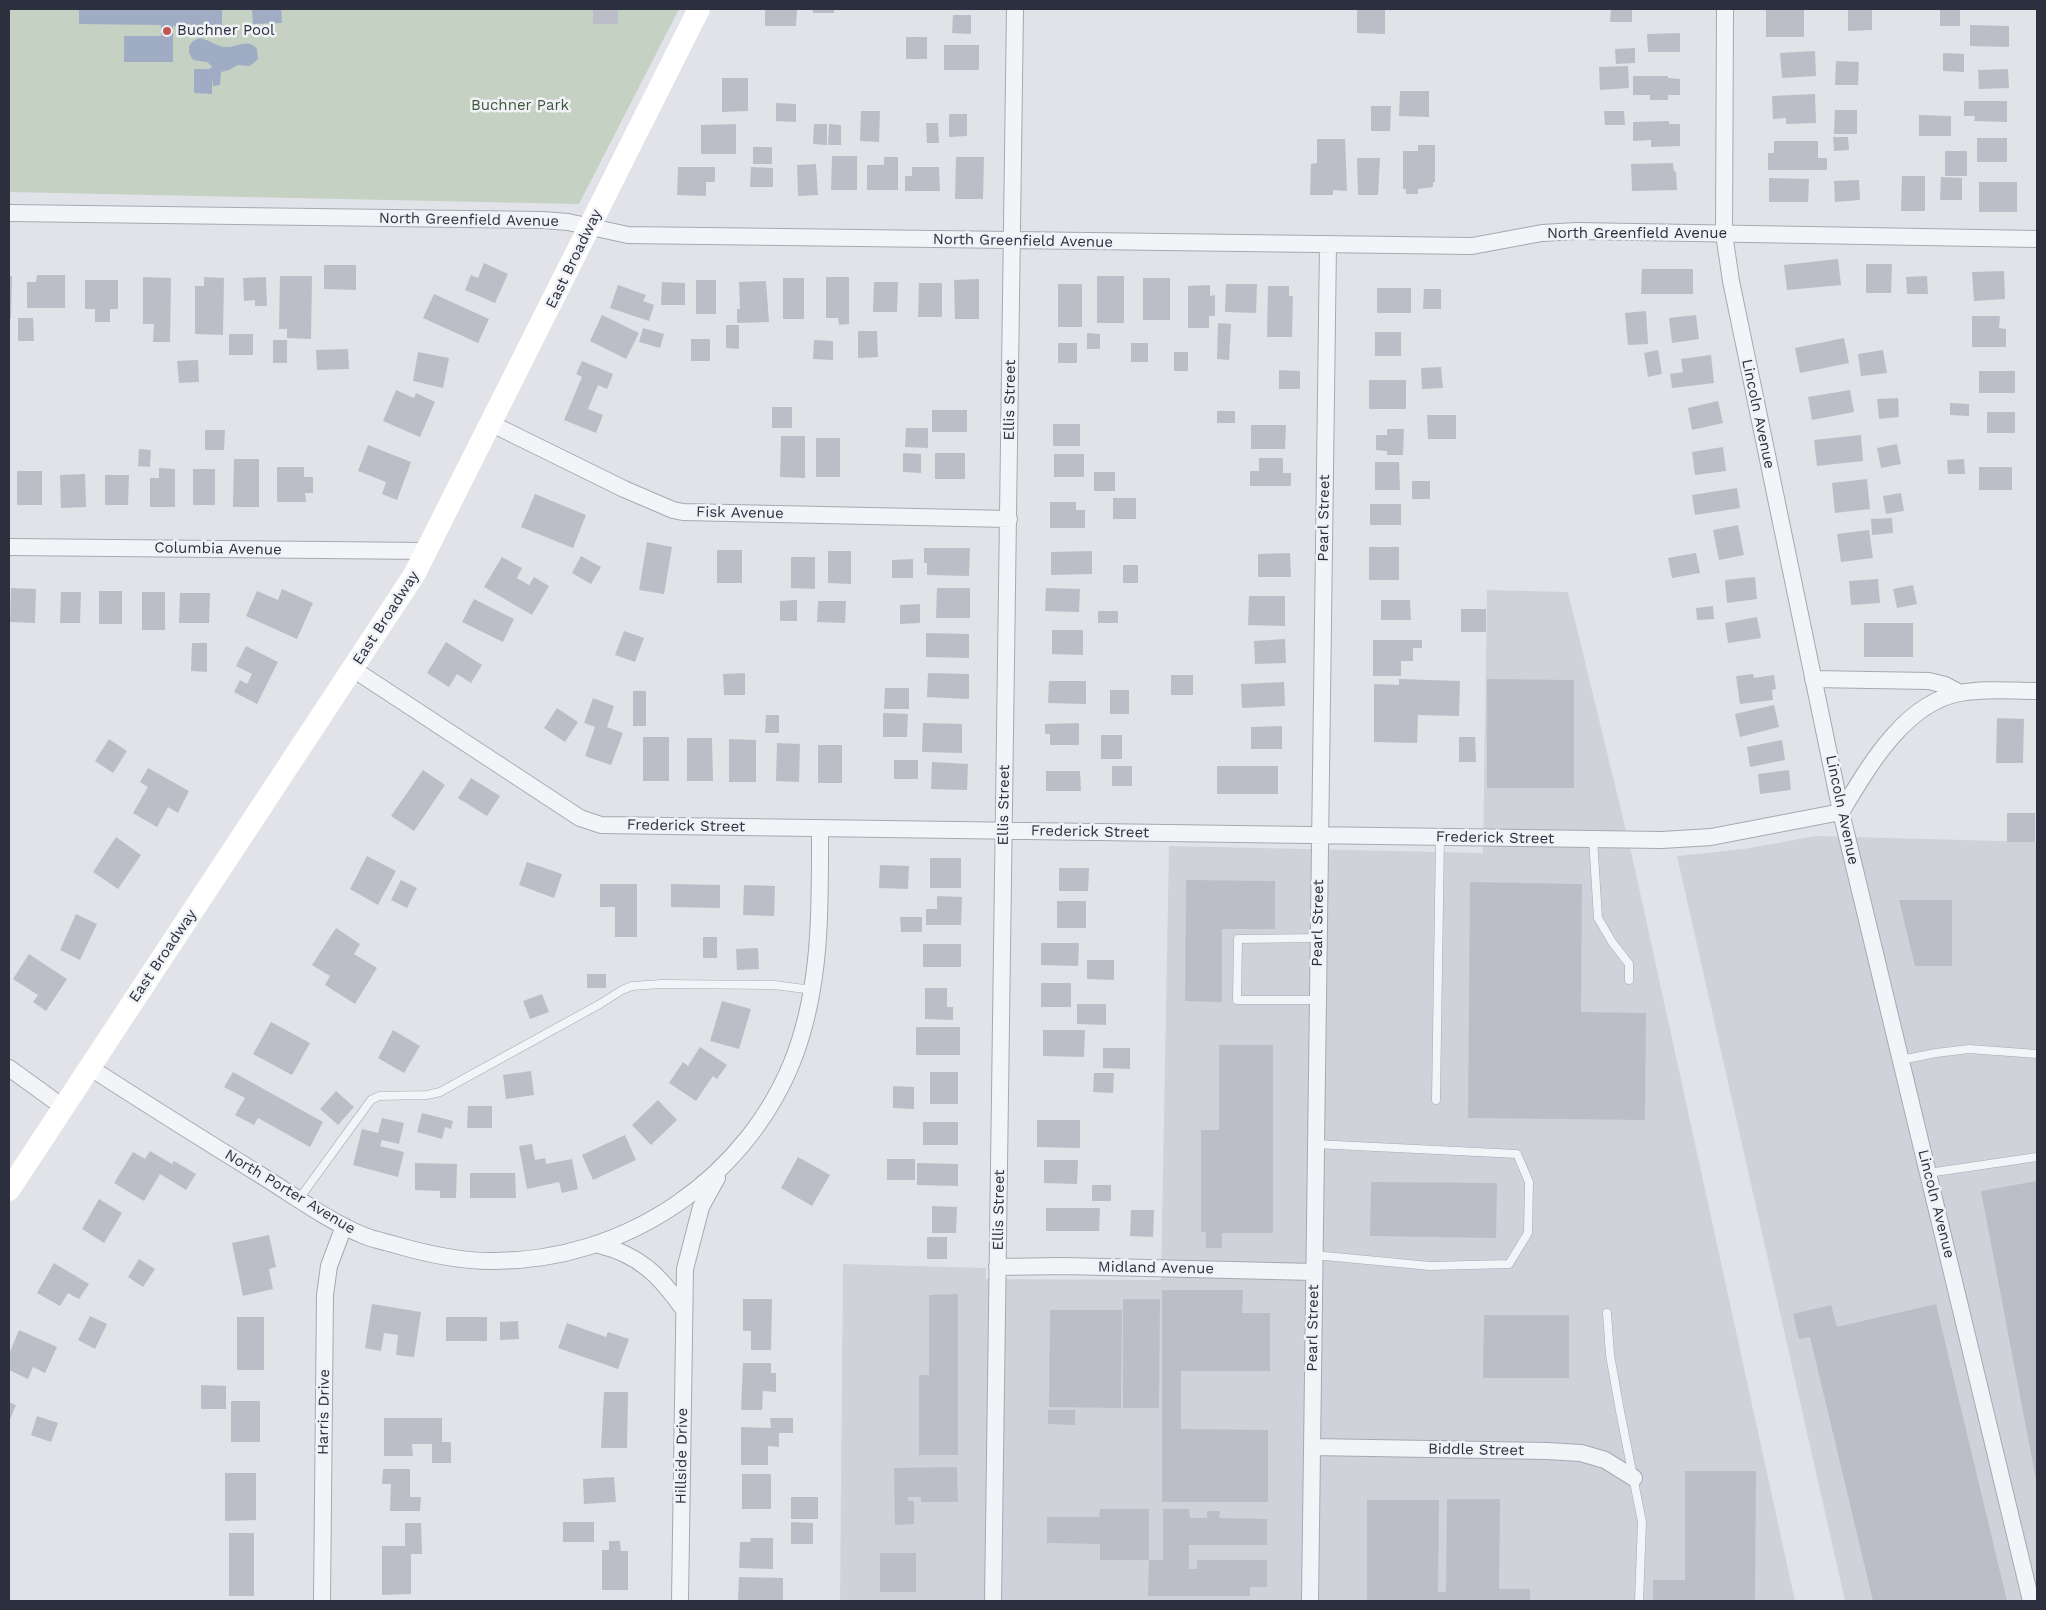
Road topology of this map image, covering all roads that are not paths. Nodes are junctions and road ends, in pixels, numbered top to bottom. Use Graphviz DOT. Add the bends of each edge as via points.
graph roads {
  1 [pos="699,9"];
  2 [pos="1015,9"];
  3 [pos="1725,9"];
  4 [pos="9,214"];
  5 [pos="590,227"];
  6 [pos="1724,234"];
  7 [pos="2037,239"];
  8 [pos="1013,240"];
  9 [pos="1328,244"];
  10 [pos="492,424"];
  11 [pos="1008,519"];
  12 [pos="9,547"];
  13 [pos="427,551"];
  14 [pos="353,669"];
  15 [pos="1813,679"];
  16 [pos="2037,691"];
  17 [pos="1960,692"];
  18 [pos="1841,812"];
  19 [pos="820,828"];
  20 [pos="1005,831"];
  21 [pos="1320,835"];
  22 [pos="1440,837"];
  23 [pos="1593,840"];
  24 [pos="1318,938"];
  25 [pos="1629,980"];
  26 [pos="813,990"];
  27 [pos="1317,1000"];
  28 [pos="2037,1054"];
  29 [pos="1901,1060"];
  30 [pos="89,1067"];
  31 [pos="9,1068"];
  32 [pos="1436,1100"];
  33 [pos="63,1107"];
  34 [pos="1316,1144"];
  35 [pos="2037,1157"];
  36 [pos="722,1168"];
  37 [pos="1928,1173"];
  38 [pos="9,1190"];
  39 [pos="299,1199"];
  40 [pos="344,1226"];
  41 [pos="598,1245"];
  42 [pos="1314,1255"];
  43 [pos="997,1267"];
  44 [pos="1314,1272"];
  45 [pos="684,1310"];
  46 [pos="1607,1313"];
  47 [pos="1312,1447"];
  48 [pos="1634,1478"];
  49 [pos="322,1601"];
  50 [pos="680,1601"];
  51 [pos="993,1601"];
  52 [pos="1310,1601"];
  53 [pos="1639,1601"];
  54 [pos="2031,1601"];
  1 -- 5 [label="main road, East Broadway"];
  2 -- 8 [label="street, Ellis Street"];
  3 -- 6 [label="street, Lincoln Avenue"];
  4 -- 5 [label="street, North Greenfield Avenue" via="543,220"];
  5 -- 8 [label="street, North Greenfield Avenue" via="628,235"];
  5 -- 10 [label="main road, East Broadway"];
  6 -- 7 [label="street, North Greenfield Avenue"];
  6 -- 9 [label="street, North Greenfield Avenue" via="1577,231 1542,233 1472,246"];
  6 -- 15 [label="street, Lincoln Avenue"];
  8 -- 9 [label="street, North Greenfield Avenue"];
  8 -- 11 [label="street, Ellis Street"];
  9 -- 21 [label="street, Pearl Street"];
  10 -- 11 [label="street, Fisk Avenue" via="624,489 683,512"];
  10 -- 13 [label="main road, East Broadway"];
  11 -- 20 [label="street, Ellis Street"];
  12 -- 13 [label="street, Columbia Avenue"];
  13 -- 14 [label="main road, East Broadway"];
  14 -- 19 [label="street, Frederick Street" via="590,822 601,825"];
  14 -- 30 [label="main road, East Broadway"];
  15 -- 17 [label="street" via="1929,681"];
  15 -- 18 [label="street, Lincoln Avenue"];
  16 -- 17 [label="street"];
  17 -- 18 [label="street" via="1909,718 1866,771"];
  18 -- 23 [label="street, Frederick Street" via="1711,837"];
  18 -- 29 [label="street, Lincoln Avenue"];
  19 -- 20 [label="street, Frederick Street"];
  19 -- 26 [label="street, North Porter Avenue" via="818,955"];
  20 -- 21 [label="street, Frederick Street"];
  20 -- 43 [label="street, Ellis Street"];
  21 -- 22 [label="street, Frederick Street"];
  21 -- 24 [label="street, Pearl Street"];
  22 -- 23 [label="street, Frederick Street"];
  22 -- 32 [label="lane"];
  23 -- 25 [label="lane" via="1598,918 1629,964"];
  24 -- 27 [label="street, Pearl Street"];
  24 -- 27 [label="lane" via="1238,939 1237,1000"];
  26 -- 36 [label="street, North Porter Avenue" via="795,1054 776,1096"];
  26 -- 39 [label="lane" via="774,985 661,984 622,990 440,1092 379,1096 371,1100"];
  27 -- 34 [label="street, Pearl Street"];
  28 -- 29 [label="lane" via="1969,1049"];
  29 -- 37 [label="street, Lincoln Avenue"];
  30 -- 33 [label="main road, East Broadway"];
  30 -- 39 [label="street, North Porter Avenue"];
  31 -- 33 [label="street"];
  33 -- 38 [label="main road, East Broadway"];
  34 -- 42 [label="street, Pearl Street"];
  34 -- 42 [label="lane" via="1517,1154 1529,1182 1528,1233 1509,1264 1430,1266"];
  35 -- 37 [label="lane"];
  36 -- 41 [label="street, North Porter Avenue" via="676,1205"];
  36 -- 45 [label="street, Hillside Drive" via="700,1208 694,1229 685,1269"];
  37 -- 54 [label="street, Lincoln Avenue"];
  39 -- 40 [label="street, North Porter Avenue"];
  40 -- 41 [label="street, North Porter Avenue" via="365,1236 455,1259 524,1260"];
  40 -- 49 [label="street, Harris Drive" via="329,1266 326,1296"];
  41 -- 45 [label="street" via="615,1249 650,1269"];
  42 -- 44 [label="street, Pearl Street"];
  43 -- 44 [label="street, Midland Avenue"];
  43 -- 51 [label="street, Ellis Street"];
  44 -- 47 [label="street, Pearl Street"];
  45 -- 50 [label="street, Hillside Drive"];
  46 -- 48 [label="lane" via="1610,1355"];
  47 -- 48 [label="street, Biddle Street" via="1581,1453 1605,1460"];
  47 -- 52 [label="street, Pearl Street"];
  48 -- 53 [label="lane" via="1642,1522"];
}
